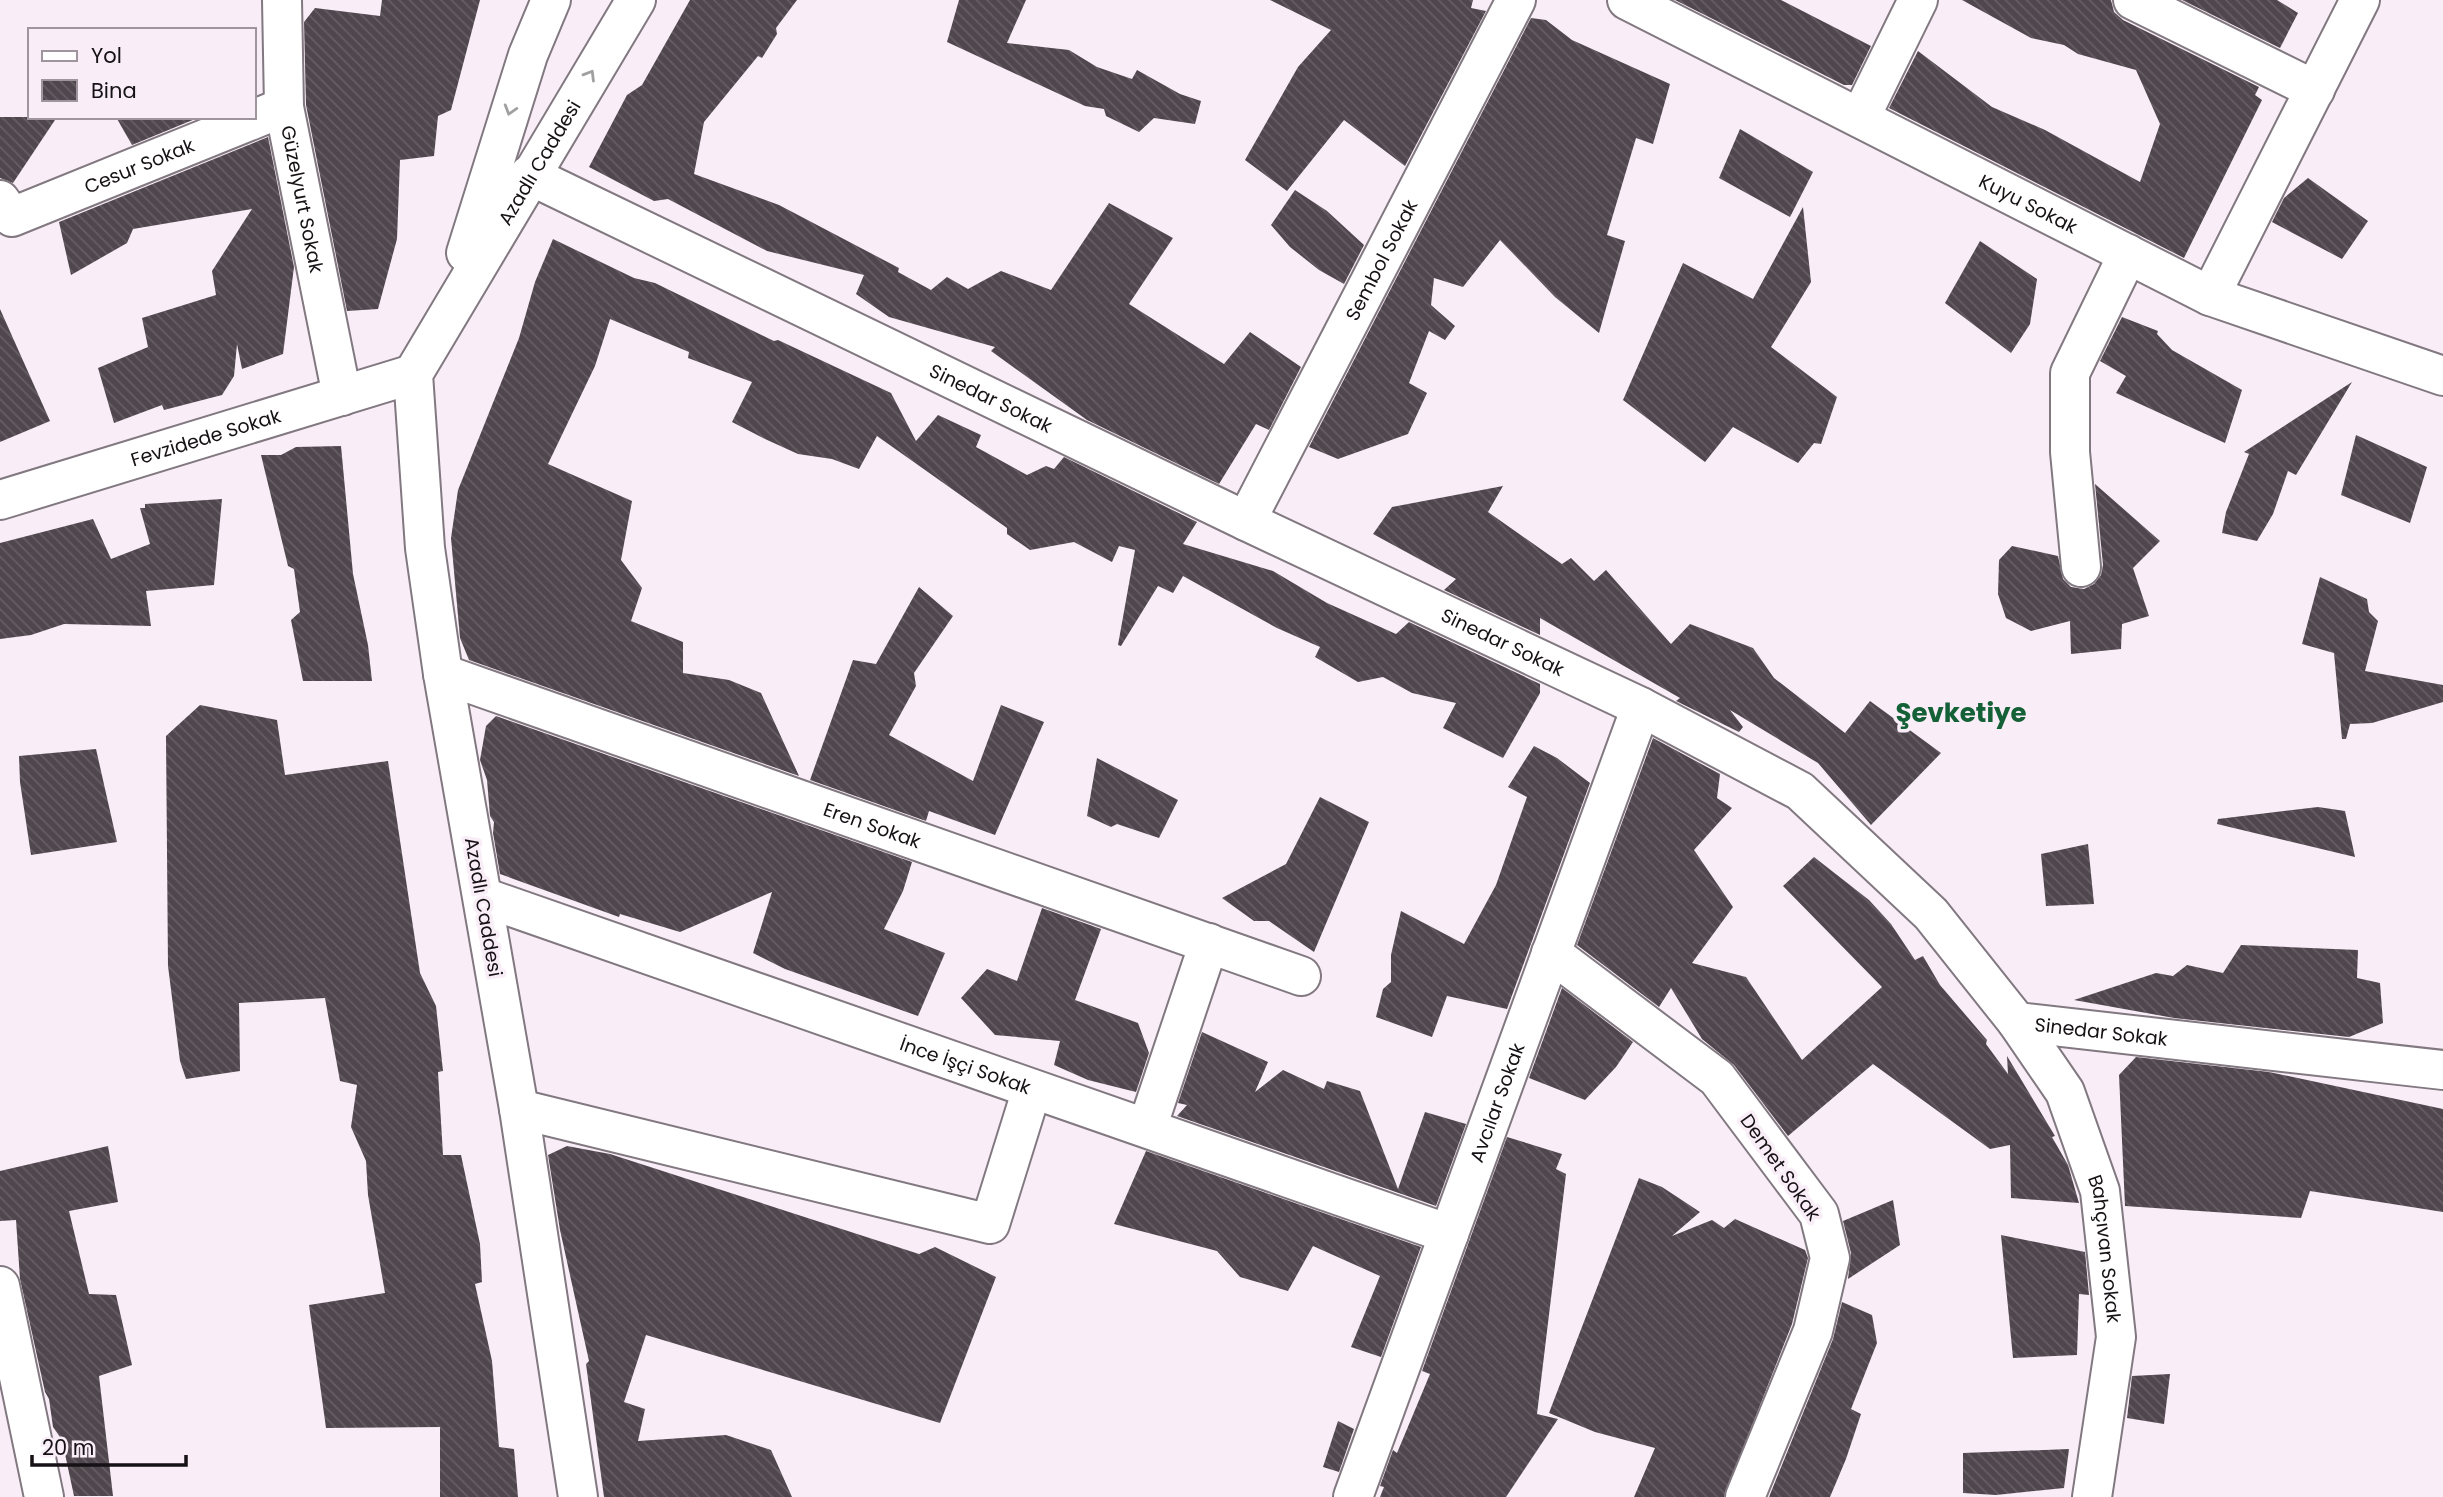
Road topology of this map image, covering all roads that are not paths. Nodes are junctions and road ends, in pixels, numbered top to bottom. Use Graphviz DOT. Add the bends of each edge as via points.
graph roads {
  1 [pos="282,0"];
  2 [pos="551,0"];
  3 [pos="636,0"];
  4 [pos="1516,0"];
  5 [pos="1627,0"];
  6 [pos="1918,0"];
  7 [pos="2133,0"];
  8 [pos="2360,0"];
  9 [pos="2315,90"];
  10 [pos="284,107"];
  11 [pos="256,118"];
  12 [pos="1860,118"];
  13 [pos="255,119"];
  14 [pos="529,175"];
  15 [pos="0,200"];
  16 [pos="2128,254"];
  17 [pos="2210,296"];
  18 [pos="443,324"];
  19 [pos="413,374"];
  20 [pos="2443,376"];
  21 [pos="342,396"];
  22 [pos="0,500"];
  23 [pos="1246,521"];
  24 [pos="2081,567"];
  25 [pos="443,674"];
  26 [pos="1642,707"];
  27 [pos="483,897"];
  28 [pos="1209,943"];
  29 [pos="1551,953"];
  30 [pos="1301,976"];
  31 [pos="2017,1022"];
  32 [pos="2443,1070"];
  33 [pos="1032,1089"];
  34 [pos="519,1109"];
  35 [pos="1147,1128"];
  36 [pos="1449,1234"];
  37 [pos="0,1286"];
  38 [pos="44,1497"];
  39 [pos="578,1497"];
  40 [pos="1353,1497"];
  41 [pos="1745,1497"];
  42 [pos="2092,1497"];
  1 -- 10 [label="street, Güzelyurt Sokak"];
  2 -- 18 [label="street, Azadlı Caddesi, one-way" via="528,55"];
  14 -- 3 [label="street, Azadlı Caddesi, one-way"];
  4 -- 23 [label="street, Sembol Sokak"];
  5 -- 12 [label="street, Kuyu Sokak"];
  6 -- 12 [label="street"];
  7 -- 9 [label="street"];
  8 -- 9 [label="street"];
  9 -- 17 [label="street"];
  10 -- 11 [label="street, Cesur Sokak"];
  10 -- 21 [label="street, Güzelyurt Sokak"];
  12 -- 16 [label="street, Kuyu Sokak"];
  13 -- 15 [label="street, Cesur Sokak" via="12,218"];
  14 -- 18 [label="street, Azadlı Caddesi"];
  14 -- 23 [label="street, Sinedar Sokak"];
  16 -- 17 [label="street, Kuyu Sokak"];
  16 -- 24 [label="street" via="2070,373 2070,452"];
  17 -- 20 [label="street, Kuyu Sokak"];
  18 -- 19 [label="street, Azadlı Caddesi"];
  19 -- 21 [label="street, Fevzidede Sokak"];
  19 -- 25 [label="street, Azadlı Caddesi" via="425,548"];
  21 -- 22 [label="street, Fevzidede Sokak"];
  23 -- 26 [label="street, Sinedar Sokak"];
  25 -- 27 [label="street, Azadlı Caddesi"];
  25 -- 28 [label="street, Eren Sokak"];
  26 -- 29 [label="street, Avcılar Sokak"];
  26 -- 31 [label="street, Sinedar Sokak" via="1800,791 1931,914"];
  27 -- 33 [label="street, İnce İşçi Sokak"];
  27 -- 34 [label="street, Azadlı Caddesi"];
  28 -- 30 [label="street, Eren Sokak"];
  28 -- 35 [label="street"];
  29 -- 36 [label="street, Avcılar Sokak"];
  29 -- 41 [label="street, Demet Sokak" via="1717,1078 1819,1214 1830,1258 1813,1331"];
  31 -- 32 [label="street, Sinedar Sokak"];
  31 -- 42 [label="street, Bahçıvan Sokak" via="2065,1092 2101,1191 2116,1337"];
  33 -- 34 [label="street" via="990,1224"];
  33 -- 35 [label="street, İnce İşçi Sokak"];
  34 -- 39 [label="street, Azadlı Caddesi"];
  35 -- 36 [label="street, İnce İşçi Sokak"];
  36 -- 40 [label="street, Avcılar Sokak"];
  37 -- 38 [label="street"];
}
